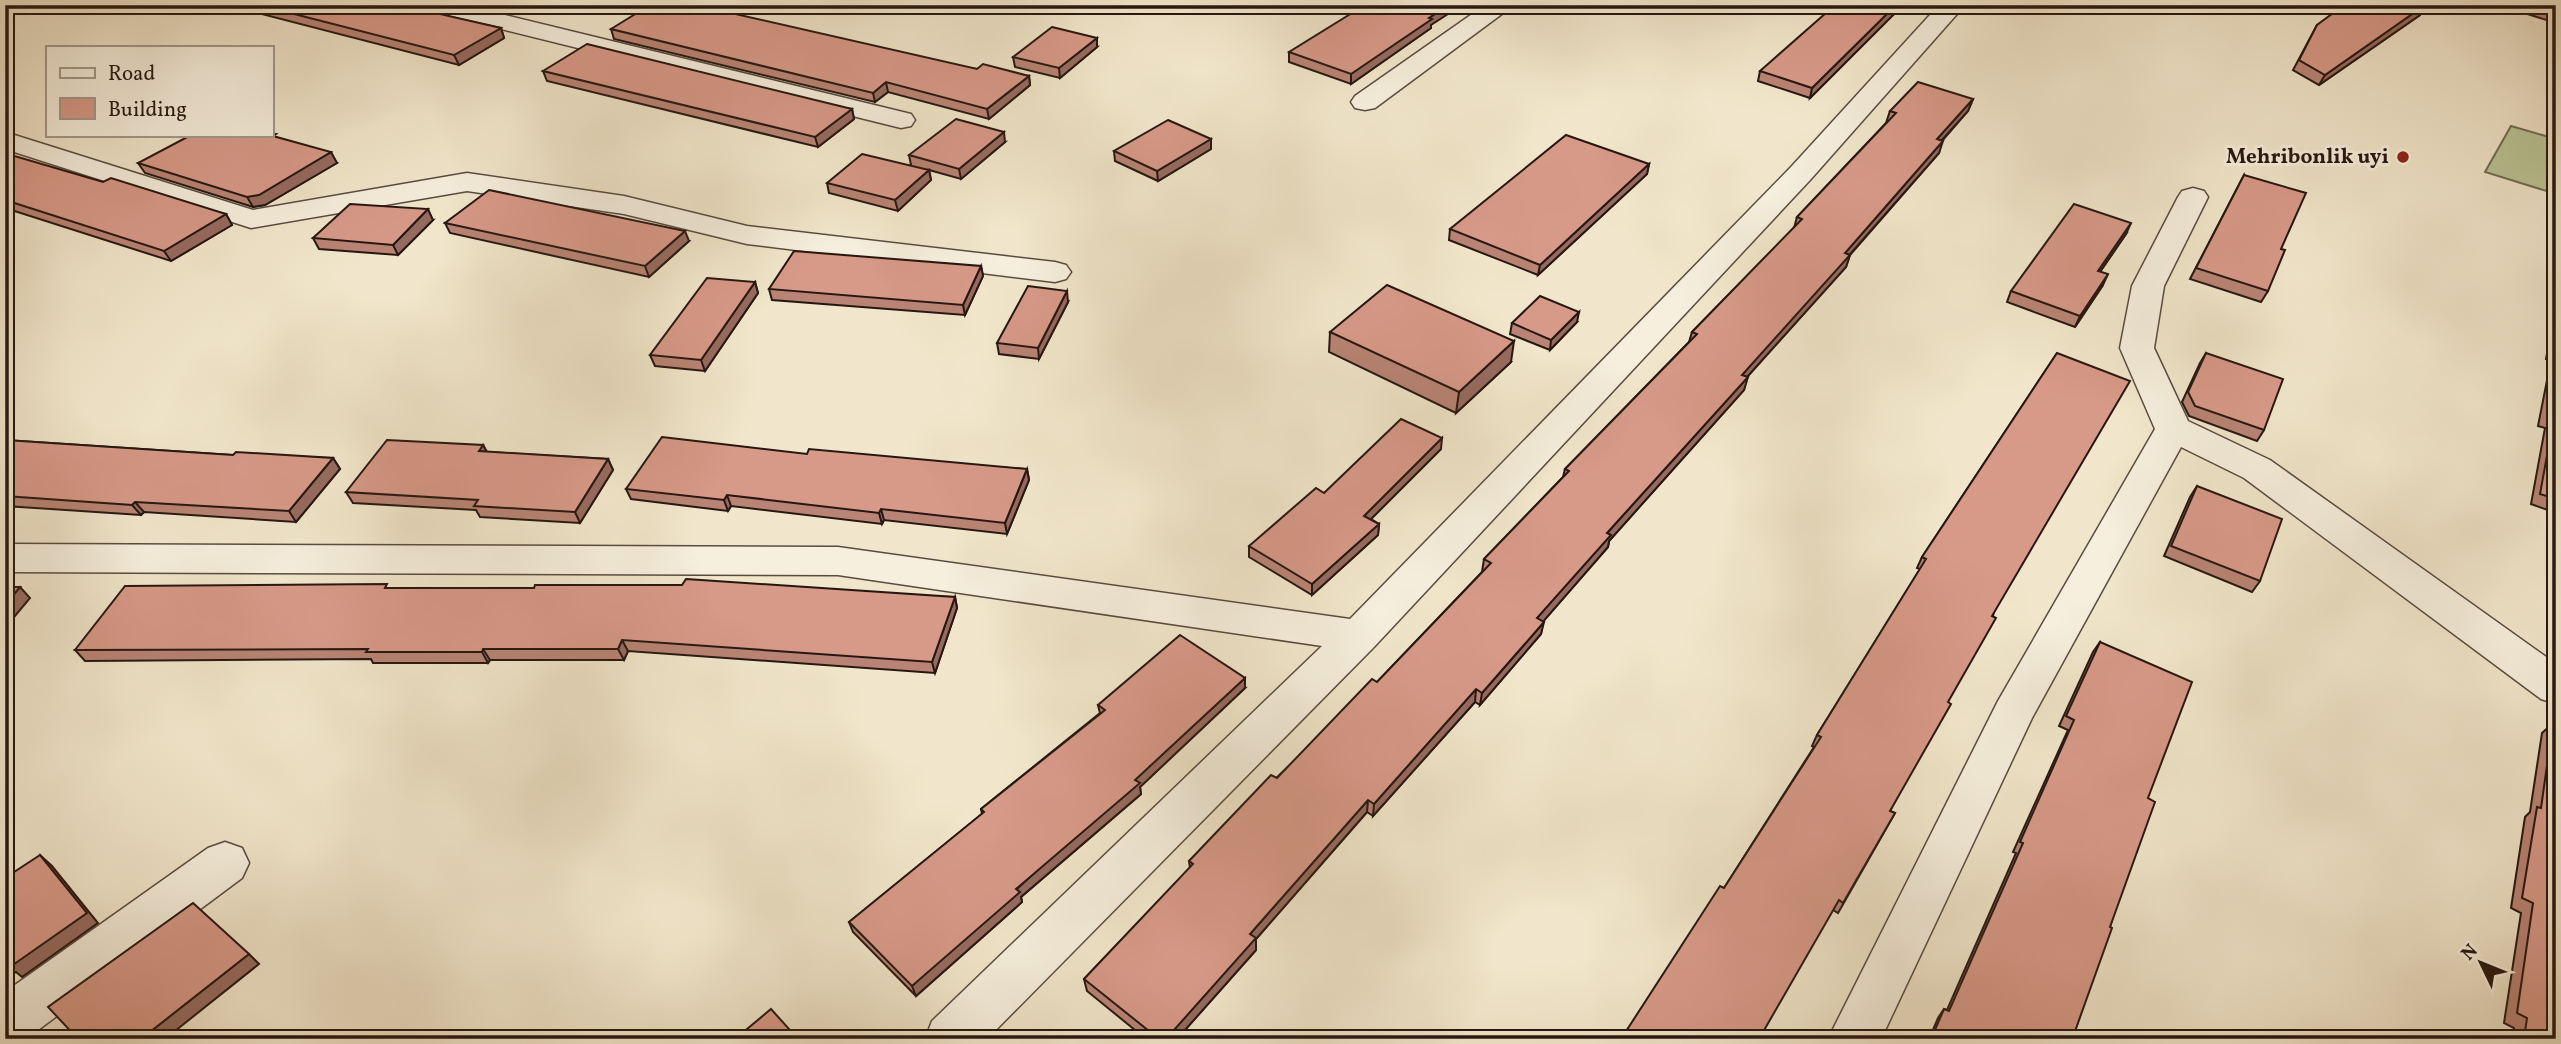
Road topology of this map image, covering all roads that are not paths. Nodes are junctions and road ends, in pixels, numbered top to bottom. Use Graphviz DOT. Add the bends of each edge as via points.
graph roads {
  1 [pos="433,5"];
  2 [pos="1502,5"];
  3 [pos="1953,5"];
  4 [pos="1365,102"];
  5 [pos="901,120"];
  6 [pos="5,140"];
  7 [pos="2193,197"];
  8 [pos="1055,272"];
  9 [pos="2173,429"];
  10 [pos="5,558"];
  11 [pos="1359,636"];
  12 [pos="2556,687"];
  13 [pos="225,863"];
  14 [pos="5,1023"];
  15 [pos="951,1039"];
  16 [pos="1854,1039"];
  1 -- 5 [label="street"];
  2 -- 4 [label="street"];
  3 -- 11 [label="street" via="1801,173"];
  6 -- 8 [label="street" via="251,219 467,182 624,205 747,235"];
  7 -- 9 [label="street" via="2148,286 2137,348"];
  9 -- 12 [label="street" via="2257,469"];
  9 -- 16 [label="street" via="2013,713"];
  10 -- 11 [label="street" via="838,561"];
  11 -- 15 [label="street"];
  13 -- 14 [label="street"];
}
